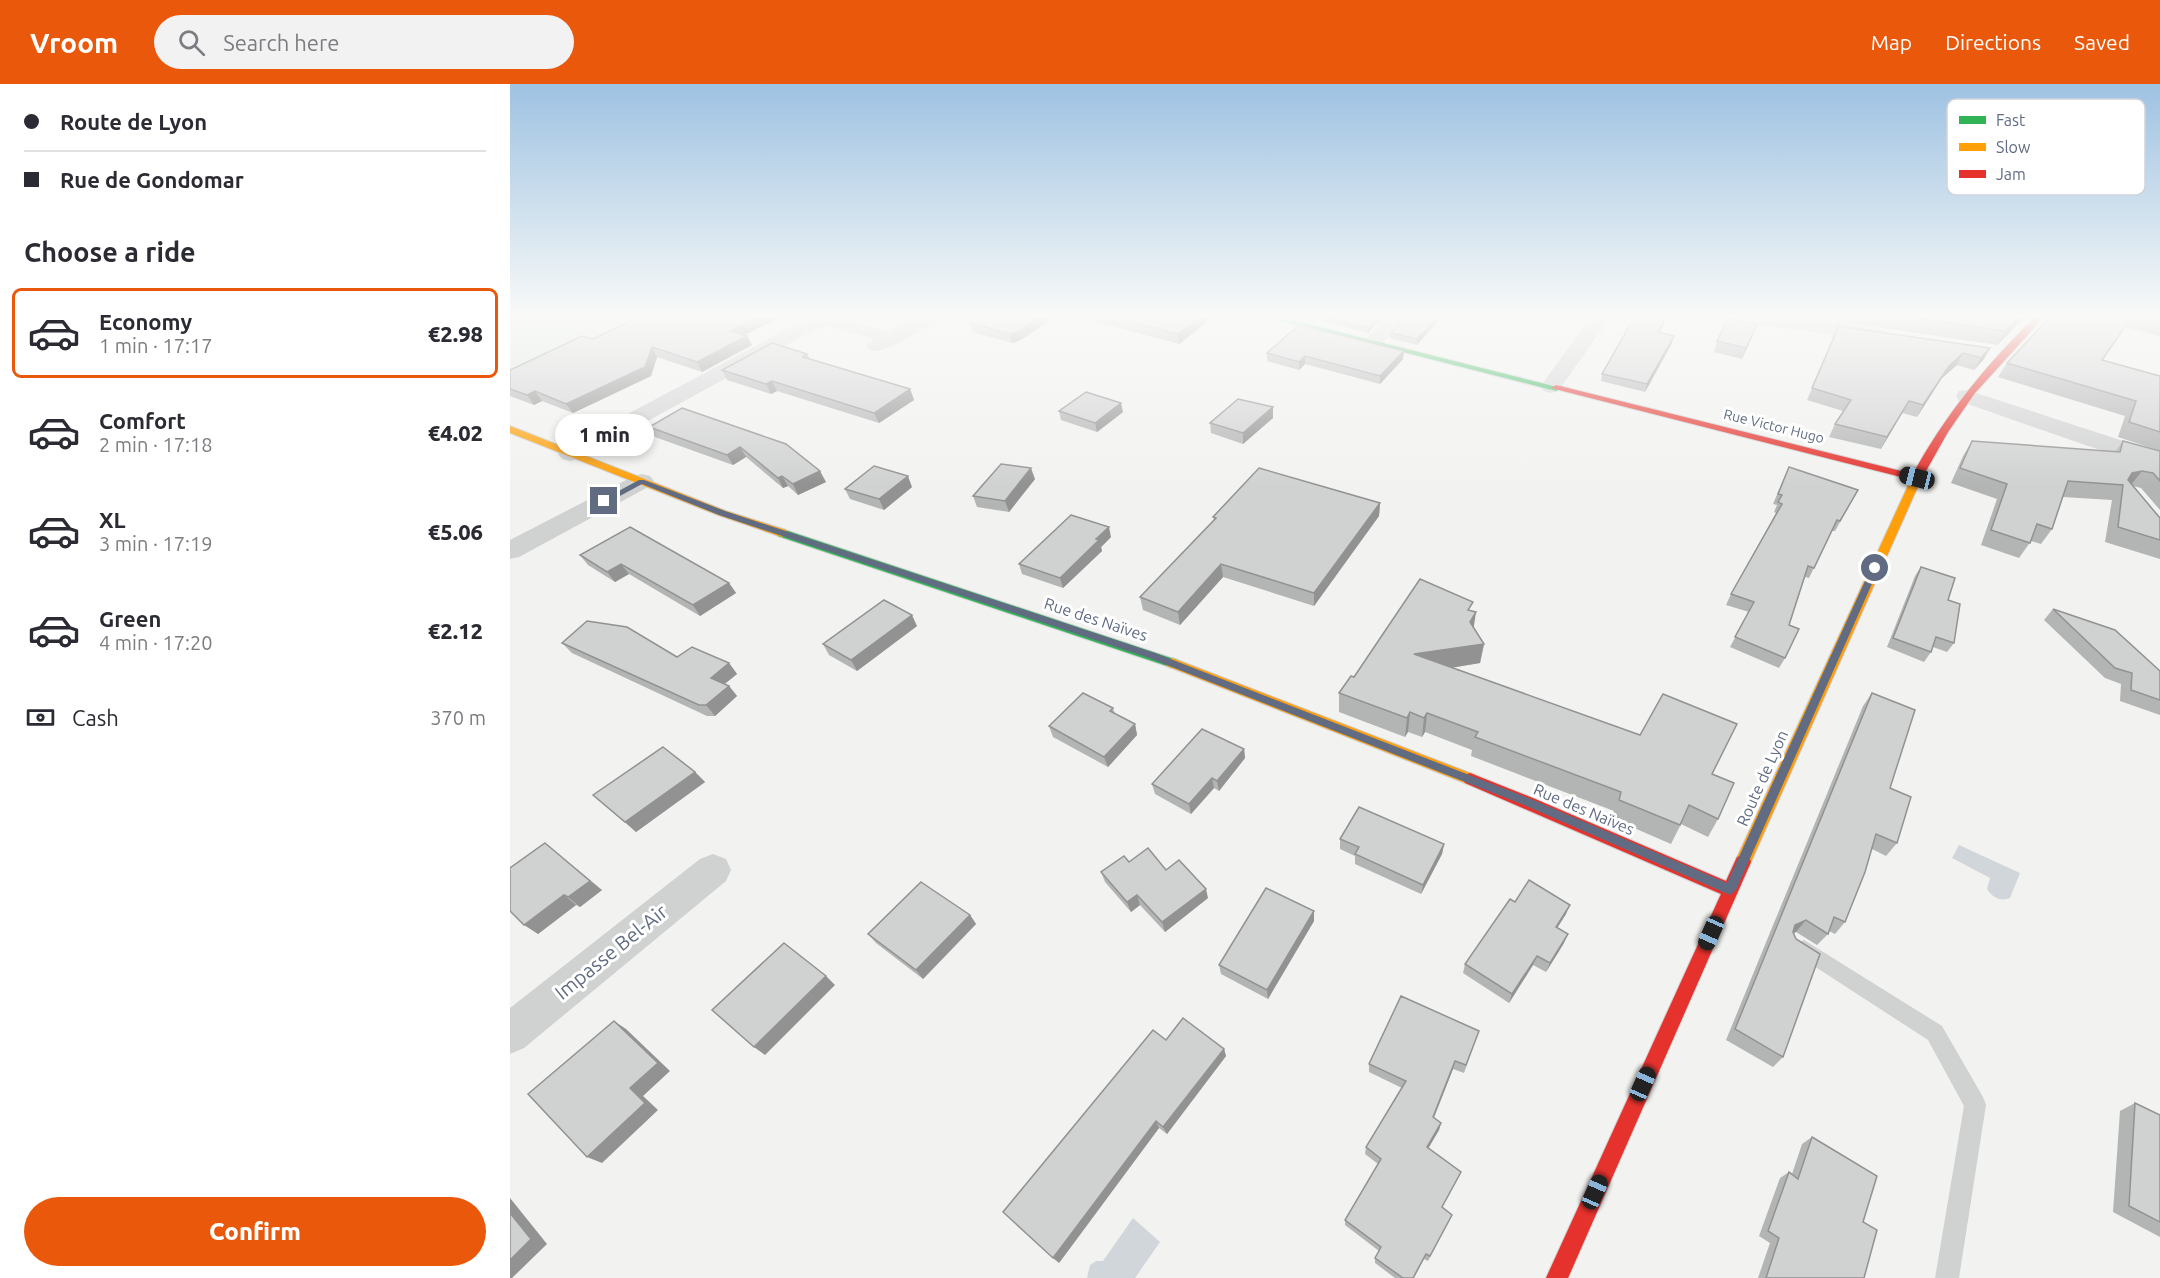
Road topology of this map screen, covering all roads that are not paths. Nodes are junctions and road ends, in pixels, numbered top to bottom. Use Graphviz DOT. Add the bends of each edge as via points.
graph roads {
  1 [pos="719,374"];
  2 [pos="1497,374"];
  3 [pos="1560,374"];
  4 [pos="1986,374"];
  5 [pos="1551,387"];
  6 [pos="1967,396"];
  7 [pos="510,429"];
  8 [pos="2099,442"];
  9 [pos="570,454"];
  10 [pos="2160,460"];
  11 [pos="2105,467"];
  12 [pos="1917,478"];
  13 [pos="642,481"];
  14 [pos="510,551"];
  15 [pos="713,870"];
  16 [pos="1730,890"];
  17 [pos="1795,943"];
  18 [pos="510,1034"];
  19 [pos="1557,1278"];
  20 [pos="1947,1278"];
  1 -- 9 [label="street"];
  2 -- 5 [label="street, Rue Victor Hugo"];
  3 -- 5 [label="street"];
  4 -- 6 [label="street, Route de Lyon"];
  5 -- 12 [label="street, Rue Victor Hugo"];
  6 -- 8 [label="street"];
  6 -- 12 [label="street, Route de Lyon"];
  7 -- 9 [label="street, Rue des Naïves"];
  8 -- 10 [label="street"];
  8 -- 11 [label="street" via="2097,458"];
  9 -- 13 [label="street, Rue des Naïves"];
  12 -- 16 [label="street, Route de Lyon"];
  13 -- 14 [label="street"];
  13 -- 16 [label="street, Rue des Naïves" via="722,513 1152,655 1528,802"];
  15 -- 18 [label="street, Impasse Bel-Air"];
  16 -- 19 [label="street, Route de Lyon"];
  17 -- 20 [label="lane" via="1935,1033 1975,1104"];
}
